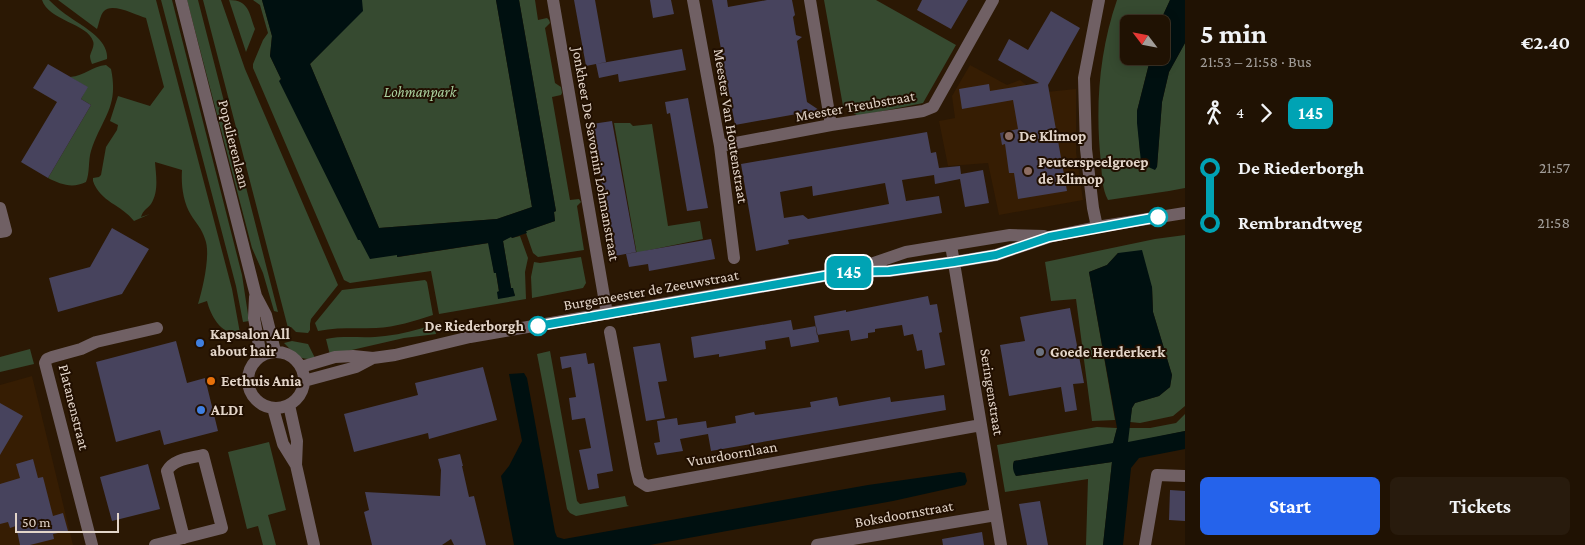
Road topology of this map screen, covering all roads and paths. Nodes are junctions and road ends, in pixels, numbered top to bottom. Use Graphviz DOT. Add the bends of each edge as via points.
graph roads {
  1 [pos="181,0"];
  2 [pos="552,0"];
  3 [pos="693,0"];
  4 [pos="810,0"];
  5 [pos="993,0"];
  6 [pos="1097,1"];
  7 [pos="831,126"];
  8 [pos="720,146"];
  9 [pos="0,208"];
  10 [pos="1185,213"];
  11 [pos="1097,227"];
  12 [pos="0,232"];
  13 [pos="1049,237"];
  14 [pos="951,245"];
  15 [pos="734,258"];
  16 [pos="954,262"];
  17 [pos="847,272"];
  18 [pos="256,296"];
  19 [pos="607,314"];
  20 [pos="156,328"];
  21 [pos="610,332"];
  22 [pos="275,351"];
  23 [pos="261,356"];
  24 [pos="373,358"];
  25 [pos="301,366"];
  26 [pos="304,381"];
  27 [pos="289,405"];
  28 [pos="273,408"];
  29 [pos="981,425"];
  30 [pos="296,466"];
  31 [pos="1185,476"];
  32 [pos="996,515"];
  33 [pos="184,538"];
  34 [pos="92,545"];
  35 [pos="156,545"];
  36 [pos="314,545"];
  37 [pos="817,545"];
  38 [pos="1001,545"];
  39 [pos="1145,545"];
  1 -- 18 [label="street, Populierenlaan"];
  2 -- 19 [label="street, Jonkheer De Savornin Lohmanstraat"];
  3 -- 8 [label="street, Meester Van Houtenstraat"];
  4 -- 7 [label="street"];
  5 -- 7 [label="street, Meester Treubstraat" via="933,107"];
  6 -- 11 [label="street" via="1084,78 1086,148"];
  7 -- 8 [label="street, Meester Treubstraat"];
  8 -- 15 [label="street, Meester Van Houtenstraat"];
  9 -- 12 [label="street" via="6,231"];
  10 -- 11 [label="street, Burgemeester de Zeeuwstraat"];
  11 -- 13 [label="street, Burgemeester de Zeeuwstraat"];
  13 -- 14 [label="street, Burgemeester de Zeeuwstraat" via="1010,235"];
  13 -- 16 [label="street, Burgemeester de Zeeuwstraat" via="996,255"];
  14 -- 16 [label="street, Seringenstraat"];
  14 -- 17 [label="street, Burgemeester de Zeeuwstraat" via="906,252"];
  16 -- 17 [label="street, Burgemeester de Zeeuwstraat" via="889,271"];
  16 -- 29 [label="street, Seringenstraat"];
  17 -- 19 [label="street, Burgemeester de Zeeuwstraat"];
  18 -- 22 [label="street, Populierenlaan" via="266,315"];
  18 -- 23 [label="street, Populierenlaan" via="254,318"];
  19 -- 24 [label="street, Burgemeester de Zeeuwstraat" via="470,337"];
  20 -- 34 [label="street, Platanenstraat" via="96,342 81,350 52,357 45,363"];
  21 -- 29 [label="street, Vuurdoornlaan" via="639,482 647,486"];
  22 -- 23 [label="street"];
  22 -- 25 [label="street" via="290,355"];
  23 -- 28 [label="street" via="250,367 249,390 259,402"];
  24 -- 25 [label="street, Burgemeester de Zeeuwstraat" via="344,356"];
  24 -- 26 [label="street, Burgemeester de Zeeuwstraat" via="356,367"];
  25 -- 26 [label="street"];
  26 -- 27 [label="street" via="299,395"];
  27 -- 28 [label="street"];
  27 -- 30 [label="street" via="297,441"];
  28 -- 30 [label="street" via="283,444"];
  29 -- 32 [label="street, Seringenstraat"];
  30 -- 36 [label="street"];
  31 -- 39 [label="street" via="1157,475"];
  32 -- 37 [label="street, Boksdoornstraat"];
  32 -- 38 [label="street, Seringenstraat"];
  33 -- 33 [label="street" via="222,528 203,455 175,462 167,471"];
  33 -- 35 [label="street"];
}
